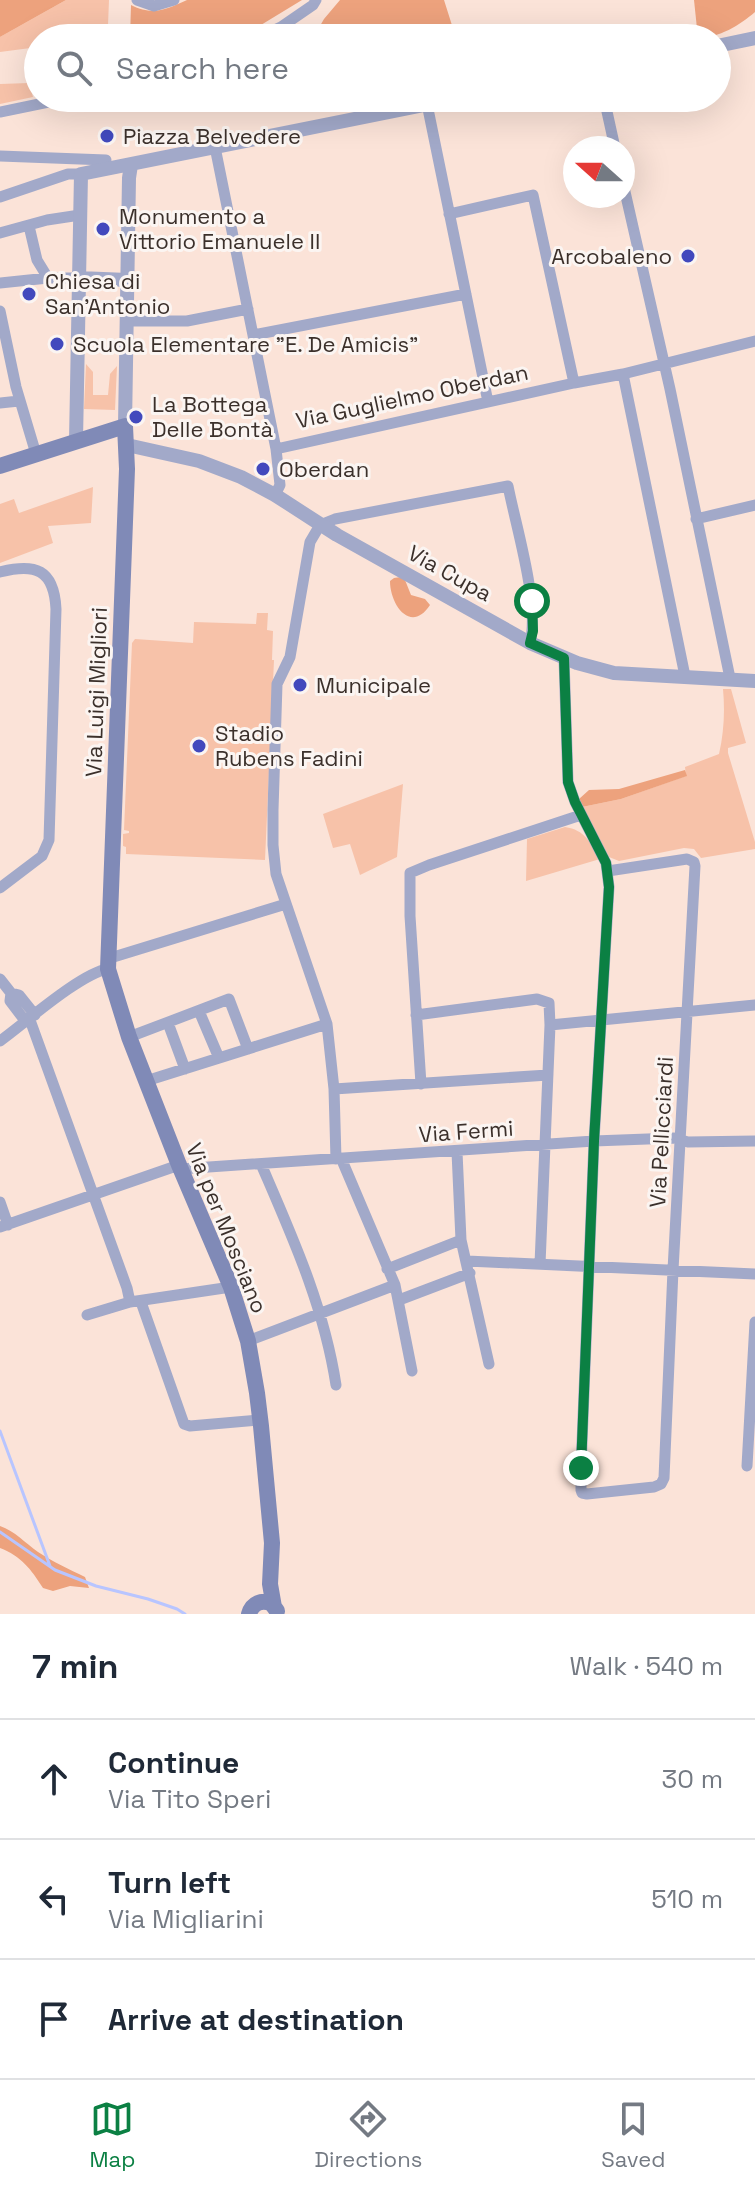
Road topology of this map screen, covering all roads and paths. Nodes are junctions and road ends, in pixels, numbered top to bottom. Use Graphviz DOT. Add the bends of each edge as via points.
graph roads {
  1 [pos="137,0"];
  2 [pos="174,0"];
  3 [pos="316,0"];
  4 [pos="285,24"];
  5 [pos="755,38"];
  6 [pos="731,43"];
  7 [pos="24,107"];
  8 [pos="0,112"];
  9 [pos="388,112"];
  10 [pos="429,112"];
  11 [pos="607,112"];
  12 [pos="612,136"];
  13 [pos="215,147"];
  14 [pos="0,156"];
  15 [pos="52,158"];
  16 [pos="106,160"];
  17 [pos="131,165"];
  18 [pos="81,174"];
  19 [pos="0,197"];
  20 [pos="629,208"];
  21 [pos="449,214"];
  22 [pos="80,215"];
  23 [pos="29,226"];
  24 [pos="0,233"];
  25 [pos="48,278"];
  26 [pos="79,278"];
  27 [pos="127,280"];
  28 [pos="0,283"];
  29 [pos="466,294"];
  30 [pos="248,309"];
  31 [pos="0,311"];
  32 [pos="126,321"];
  33 [pos="253,335"];
  34 [pos="755,341"];
  35 [pos="5,362"];
  36 [pos="664,364"];
  37 [pos="623,374"];
  38 [pos="574,383"];
  39 [pos="0,386"];
  40 [pos="16,387"];
  41 [pos="19,401"];
  42 [pos="488,402"];
  43 [pos="0,403"];
  44 [pos="125,426"];
  45 [pos="76,441"];
  46 [pos="127,445"];
  47 [pos="276,449"];
  48 [pos="36,454"];
  49 [pos="0,466"];
  50 [pos="275,495"];
  51 [pos="755,505"];
  52 [pos="696,519"];
  53 [pos="320,525"];
  54 [pos="0,572"];
  55 [pos="530,643"];
  56 [pos="564,658"];
  57 [pos="685,676"];
  58 [pos="730,678"];
  59 [pos="755,681"];
  60 [pos="581,815"];
  61 [pos="608,871"];
  62 [pos="0,888"];
  63 [pos="286,904"];
  64 [pos="108,964"];
  65 [pos="0,979"];
  66 [pos="755,1005"];
  67 [pos="199,1011"];
  68 [pos="687,1012"];
  69 [pos="416,1015"];
  70 [pos="31,1019"];
  71 [pos="602,1020"];
  72 [pos="168,1023"];
  73 [pos="327,1024"];
  74 [pos="550,1025"];
  75 [pos="129,1037"];
  76 [pos="0,1041"];
  77 [pos="248,1049"];
  78 [pos="219,1058"];
  79 [pos="185,1069"];
  80 [pos="548,1075"];
  81 [pos="146,1081"];
  82 [pos="421,1084"];
  83 [pos="334,1089"];
  84 [pos="680,1140"];
  85 [pos="594,1141"];
  86 [pos="755,1141"];
  87 [pos="545,1145"];
  88 [pos="457,1152"];
  89 [pos="338,1159"];
  90 [pos="261,1164"];
  91 [pos="180,1167"];
  92 [pos="93,1195"];
  93 [pos="0,1202"];
  94 [pos="4,1226"];
  95 [pos="461,1240"];
  96 [pos="540,1264"];
  97 [pos="589,1266"];
  98 [pos="468,1267"];
  99 [pos="387,1269"];
  100 [pos="673,1270"];
  101 [pos="755,1274"];
  102 [pos="395,1285"];
  103 [pos="231,1287"];
  104 [pos="399,1300"];
  105 [pos="136,1302"];
  106 [pos="321,1312"];
  107 [pos="87,1315"];
  108 [pos="755,1322"];
  109 [pos="248,1341"];
  110 [pos="489,1364"];
  111 [pos="412,1371"];
  112 [pos="336,1385"];
  113 [pos="260,1420"];
  114 [pos="747,1466"];
  115 [pos="270,1584"];
  116 [pos="253,1608"];
  117 [pos="276,1610"];
  1 -- 2 [label="street" via="154,6"];
  3 -- 4 [label="street"];
  5 -- 6 [label="street"];
  7 -- 8 [label="street"];
  9 -- 13 [label="street"];
  10 -- 21 [label="street"];
  11 -- 12 [label="street"];
  13 -- 17 [label="street"];
  13 -- 30 [label="street"];
  14 -- 15 [label="street"];
  15 -- 16 [label="street"];
  15 -- 18 [label="street"];
  16 -- 17 [label="street"];
  16 -- 18 [label="street"];
  17 -- 18 [label="street"];
  17 -- 27 [label="street"];
  18 -- 19 [label="street"];
  18 -- 22 [label="street"];
  20 -- 36 [label="street"];
  21 -- 29 [label="street"];
  21 -- 38 [label="street" via="533,195"];
  22 -- 23 [label="street"];
  22 -- 26 [label="street"];
  23 -- 24 [label="street"];
  23 -- 25 [label="street" via="37,260"];
  25 -- 26 [label="street"];
  25 -- 28 [label="street"];
  26 -- 27 [label="street"];
  26 -- 45 [label="street"];
  27 -- 32 [label="street"];
  29 -- 33 [label="street"];
  29 -- 42 [label="street"];
  30 -- 32 [label="street" via="187,321"];
  30 -- 33 [label="street"];
  31 -- 35 [label="street"];
  32 -- 44 [label="street"];
  33 -- 47 [label="street"];
  34 -- 36 [label="street, Via Guglielmo Oberdan"];
  35 -- 40 [label="street"];
  36 -- 37 [label="street, Via Guglielmo Oberdan"];
  36 -- 52 [label="street"];
  37 -- 38 [label="street, Via Guglielmo Oberdan"];
  37 -- 57 [label="street"];
  38 -- 42 [label="street, Via Guglielmo Oberdan"];
  39 -- 40 [label="street"];
  40 -- 41 [label="street"];
  41 -- 43 [label="street"];
  41 -- 48 [label="street"];
  42 -- 47 [label="street, Via Guglielmo Oberdan"];
  44 -- 45 [label="main road"];
  44 -- 46 [label="main road, Via Luigi Migliori"];
  45 -- 48 [label="main road"];
  46 -- 50 [label="street" via="214,466"];
  46 -- 64 [label="main road, Via Luigi Migliori"];
  47 -- 50 [label="street, Via Guglielmo Oberdan" via="280,485"];
  48 -- 49 [label="main road"];
  50 -- 53 [label="street, Via Cupa"];
  51 -- 52 [label="street"];
  52 -- 58 [label="street"];
  53 -- 55 [label="street, Via Cupa"];
  53 -- 55 [label="street" via="508,486 532,601"];
  53 -- 63 [label="street" via="310,542 290,657 277,684 273,845"];
  54 -- 62 [label="street" via="23,566 37,570 55,592 56,609 49,840 42,856"];
  55 -- 56 [label="street, Via Cupa"];
  56 -- 57 [label="street, Via Cupa" via="614,673"];
  56 -- 60 [label="street" via="566,771"];
  57 -- 58 [label="street, Via Cupa"];
  58 -- 59 [label="street, Via Cupa"];
  60 -- 61 [label="street"];
  60 -- 69 [label="street" via="410,873"];
  61 -- 68 [label="street, Via Pellicciardi" via="694,862"];
  61 -- 71 [label="street"];
  63 -- 64 [label="street"];
  63 -- 73 [label="street"];
  64 -- 70 [label="street"];
  64 -- 75 [label="main road, Via per Mosciano"];
  65 -- 70 [label="street" via="11,993 10,1001"];
  66 -- 68 [label="street"];
  67 -- 72 [label="street"];
  67 -- 77 [label="street" via="229,999"];
  67 -- 78 [label="street"];
  68 -- 71 [label="street"];
  68 -- 84 [label="street, Via Pellicciardi"];
  69 -- 74 [label="street" via="537,999 549,1003"];
  69 -- 82 [label="street"];
  70 -- 76 [label="street"];
  70 -- 92 [label="street"];
  71 -- 74 [label="street"];
  71 -- 85 [label="street"];
  72 -- 75 [label="street"];
  72 -- 79 [label="street"];
  73 -- 77 [label="street"];
  73 -- 83 [label="street"];
  74 -- 80 [label="street"];
  75 -- 81 [label="main road, Via per Mosciano"];
  77 -- 78 [label="street"];
  78 -- 79 [label="street"];
  79 -- 81 [label="street"];
  80 -- 82 [label="street"];
  80 -- 87 [label="street"];
  81 -- 91 [label="main road, Via per Mosciano"];
  82 -- 83 [label="street"];
  83 -- 89 [label="street"];
  84 -- 85 [label="street, Via Fermi"];
  84 -- 86 [label="street, Via Fermi"];
  84 -- 100 [label="street, Via Pellicciardi"];
  85 -- 87 [label="street, Via Fermi"];
  85 -- 97 [label="street"];
  87 -- 88 [label="street, Via Fermi"];
  87 -- 96 [label="street"];
  88 -- 89 [label="street, Via Fermi"];
  88 -- 95 [label="street"];
  89 -- 90 [label="street, Via Fermi"];
  89 -- 99 [label="street"];
  90 -- 91 [label="street, Via Fermi"];
  90 -- 106 [label="street"];
  91 -- 92 [label="street, Via Fermi"];
  91 -- 103 [label="main road, Via per Mosciano"];
  92 -- 94 [label="street, Via Fermi"];
  92 -- 105 [label="street"];
  93 -- 94 [label="street"];
  95 -- 98 [label="street"];
  95 -- 99 [label="street"];
  96 -- 97 [label="street"];
  96 -- 98 [label="street"];
  97 -- 100 [label="street"];
  97 -- 100 [label="street, Via Pellicciardi" via="581,1490 594,1494 661,1484 666,1467"];
  98 -- 104 [label="street"];
  98 -- 110 [label="street"];
  99 -- 102 [label="street"];
  100 -- 101 [label="street"];
  102 -- 104 [label="street"];
  102 -- 106 [label="street"];
  103 -- 105 [label="street"];
  103 -- 109 [label="main road, Via per Mosciano"];
  104 -- 111 [label="street"];
  105 -- 107 [label="street"];
  105 -- 113 [label="street" via="184,1424"];
  106 -- 109 [label="street"];
  106 -- 112 [label="street"];
  108 -- 114 [label="street"];
  109 -- 113 [label="main road, Via per Mosciano"];
  113 -- 115 [label="main road, Via per Mosciano" via="272,1543"];
  115 -- 116 [label="main road"];
  115 -- 117 [label="main road, Via per Mosciano"];
  116 -- 117 [label="main road" via="268,1602"];
}
